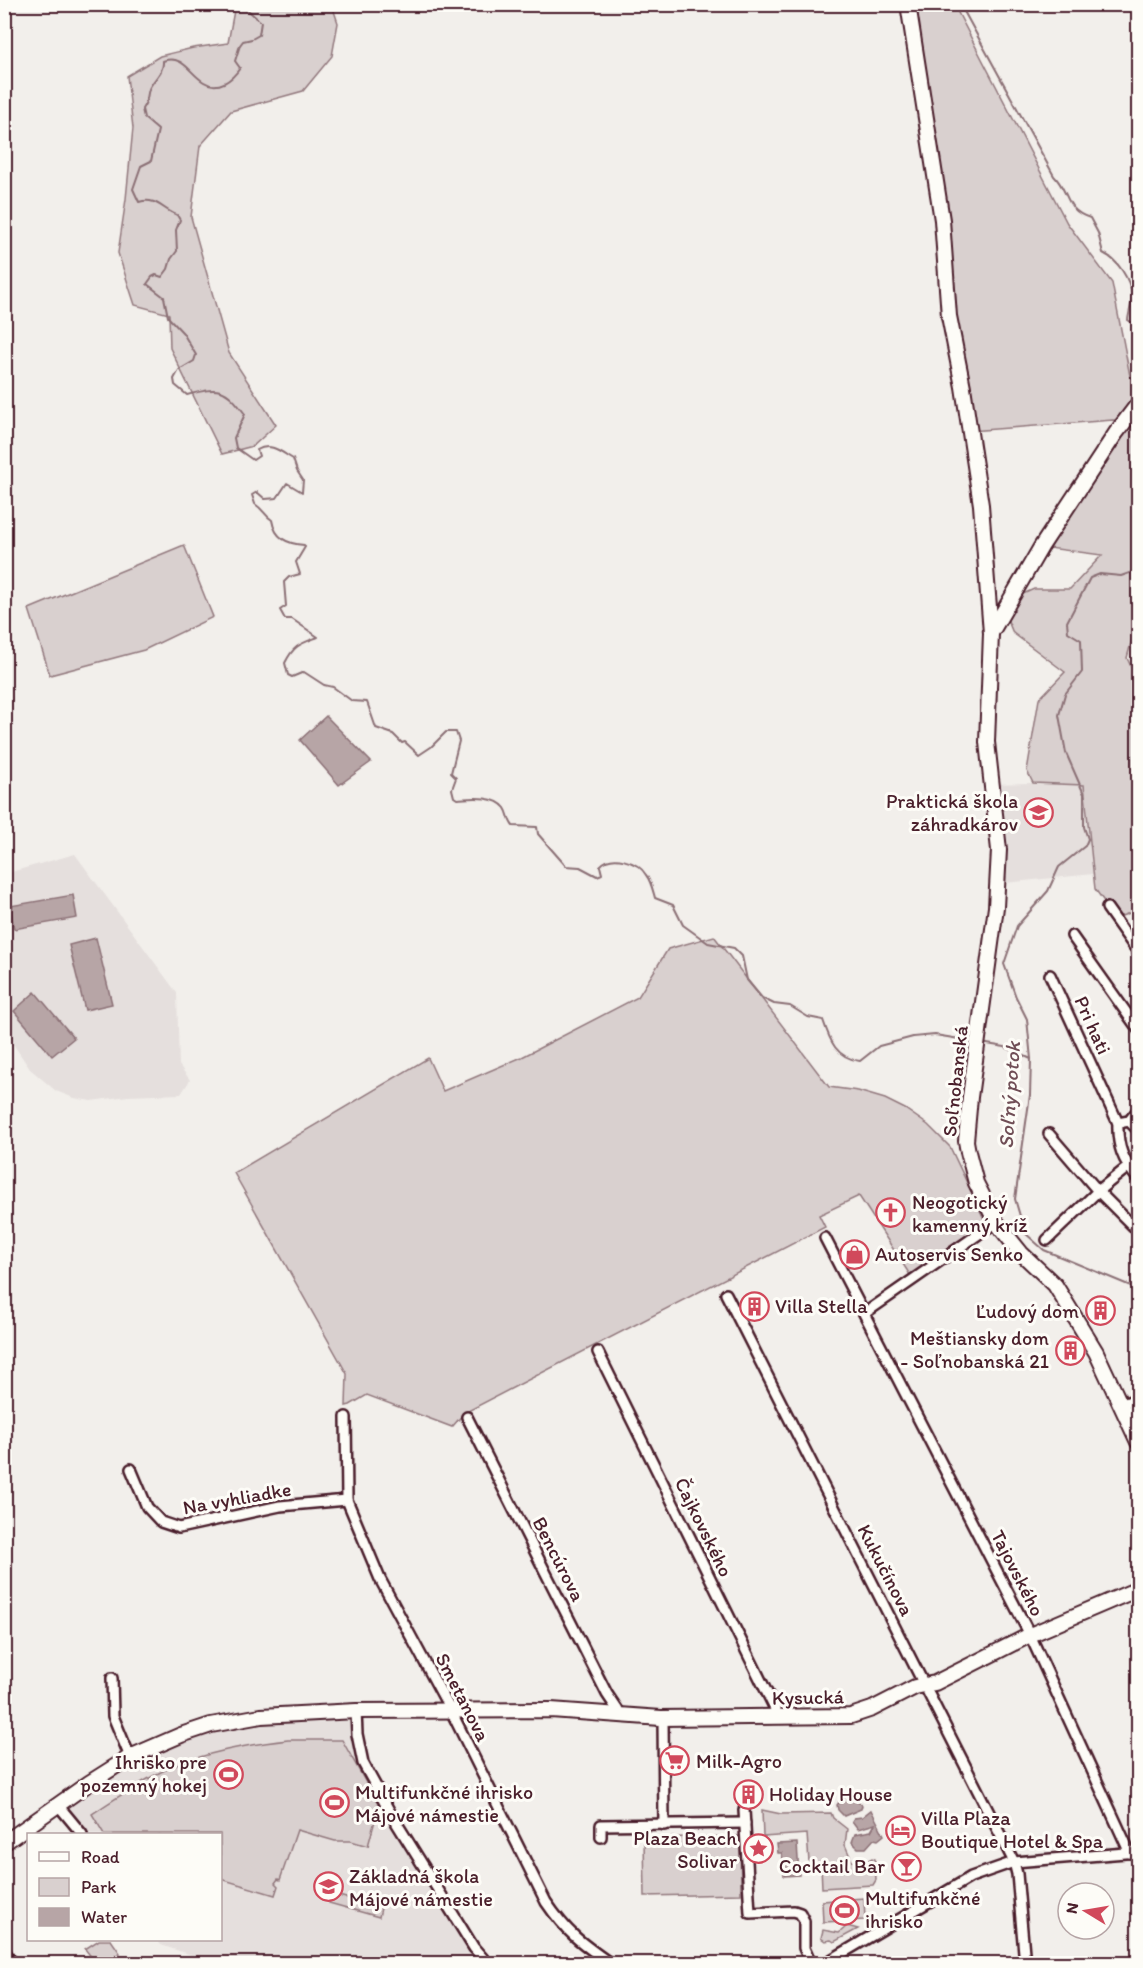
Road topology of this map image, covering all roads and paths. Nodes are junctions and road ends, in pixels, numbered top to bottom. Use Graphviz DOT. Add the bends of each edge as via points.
graph roads {
  1 [pos="908,4"];
  2 [pos="1138,404"];
  3 [pos="992,633"];
  4 [pos="1107,908"];
  5 [pos="1072,936"];
  6 [pos="1138,952"];
  7 [pos="1050,975"];
  8 [pos="1138,1029"];
  9 [pos="1138,1110"];
  10 [pos="1129,1121"];
  11 [pos="1118,1123"];
  12 [pos="1138,1130"];
  13 [pos="1048,1134"];
  14 [pos="1128,1167"];
  15 [pos="1138,1179"];
  16 [pos="1098,1191"];
  17 [pos="996,1222"];
  18 [pos="1138,1231"];
  19 [pos="825,1238"];
  20 [pos="1047,1240"];
  21 [pos="726,1294"];
  22 [pos="865,1313"];
  23 [pos="598,1352"];
  24 [pos="1138,1398"];
  25 [pos="1121,1405"];
  26 [pos="346,1417"];
  27 [pos="467,1418"];
  28 [pos="1138,1442"];
  29 [pos="131,1469"];
  30 [pos="346,1500"];
  31 [pos="1138,1589"];
  32 [pos="1030,1635"];
  33 [pos="112,1678"];
  34 [pos="924,1686"];
  35 [pos="356,1711"];
  36 [pos="451,1711"];
  37 [pos="621,1715"];
  38 [pos="663,1718"];
  39 [pos="778,1718"];
  40 [pos="130,1757"];
  41 [pos="58,1805"];
  42 [pos="744,1810"];
  43 [pos="745,1823"];
  44 [pos="664,1825"];
  45 [pos="81,1833"];
  46 [pos="601,1837"];
  47 [pos="4,1843"];
  48 [pos="1134,1853"];
  49 [pos="1014,1862"];
  50 [pos="4,1950"];
  51 [pos="14,1964"];
  52 [pos="488,1964"];
  53 [pos="611,1964"];
  54 [pos="812,1964"];
  55 [pos="824,1964"];
  56 [pos="1025,1964"];
  1 -- 3 [label="street, Soľnobanská" via="942,220 949,316 981,505"];
  2 -- 3 [label="street" via="1041,547"];
  3 -- 17 [label="street, Soľnobanská" via="987,752 999,850 996,907 966,1141 976,1183"];
  4 -- 6 [label="street"];
  5 -- 8 [label="street, Pri hati"];
  7 -- 11 [label="street, Pri hati"];
  9 -- 10 [label="street"];
  10 -- 11 [label="street"];
  10 -- 12 [label="street"];
  11 -- 14 [label="street, Pri hati" via="1120,1151"];
  13 -- 16 [label="street"];
  14 -- 15 [label="street, Pri hati"];
  14 -- 16 [label="street"];
  16 -- 18 [label="street"];
  16 -- 20 [label="street"];
  17 -- 22 [label="street"];
  17 -- 25 [label="street, Soľnobanská" via="1055,1285 1096,1352"];
  19 -- 22 [label="street, Tajovského"];
  21 -- 34 [label="street, Kukučínova"];
  22 -- 32 [label="street, Tajovského"];
  23 -- 39 [label="street, Čajkovského"];
  24 -- 25 [label="street"];
  25 -- 28 [label="street, Soľnobanská"];
  26 -- 30 [label="street, Smetanova"];
  27 -- 37 [label="street, Bencúrova"];
  29 -- 30 [label="street, Na vyhliadke" via="147,1507 161,1522 179,1527 280,1506"];
  30 -- 36 [label="street, Smetanova" via="380,1579"];
  31 -- 32 [label="street, Kysucká"];
  32 -- 34 [label="street, Kysucká"];
  32 -- 48 [label="street, Tajovského"];
  33 -- 40 [label="street" via="113,1716"];
  34 -- 39 [label="street, Kysucká" via="851,1716"];
  34 -- 49 [label="street, Kukučínova"];
  35 -- 36 [label="street, Kysucká"];
  35 -- 40 [label="street, Kysucká" via="261,1716 211,1725"];
  35 -- 52 [label="street" via="363,1763 474,1948"];
  36 -- 37 [label="street, Kysucká"];
  36 -- 53 [label="street, Smetanova" via="546,1902 572,1936"];
  37 -- 38 [label="street, Kysucká"];
  38 -- 39 [label="street, Kysucká"];
  38 -- 44 [label="street"];
  40 -- 41 [label="street, Kysucká"];
  41 -- 45 [label="street"];
  41 -- 47 [label="street, Kysucká"];
  42 -- 43 [label="street"];
  43 -- 44 [label="street"];
  43 -- 54 [label="street" via="750,1913 800,1914 804,1921 804,1948"];
  44 -- 46 [label="street" via="601,1825"];
  48 -- 49 [label="street"];
  49 -- 55 [label="street" via="971,1877"];
  49 -- 56 [label="street, Kukučínova"];
  50 -- 51 [label="street"];
}
